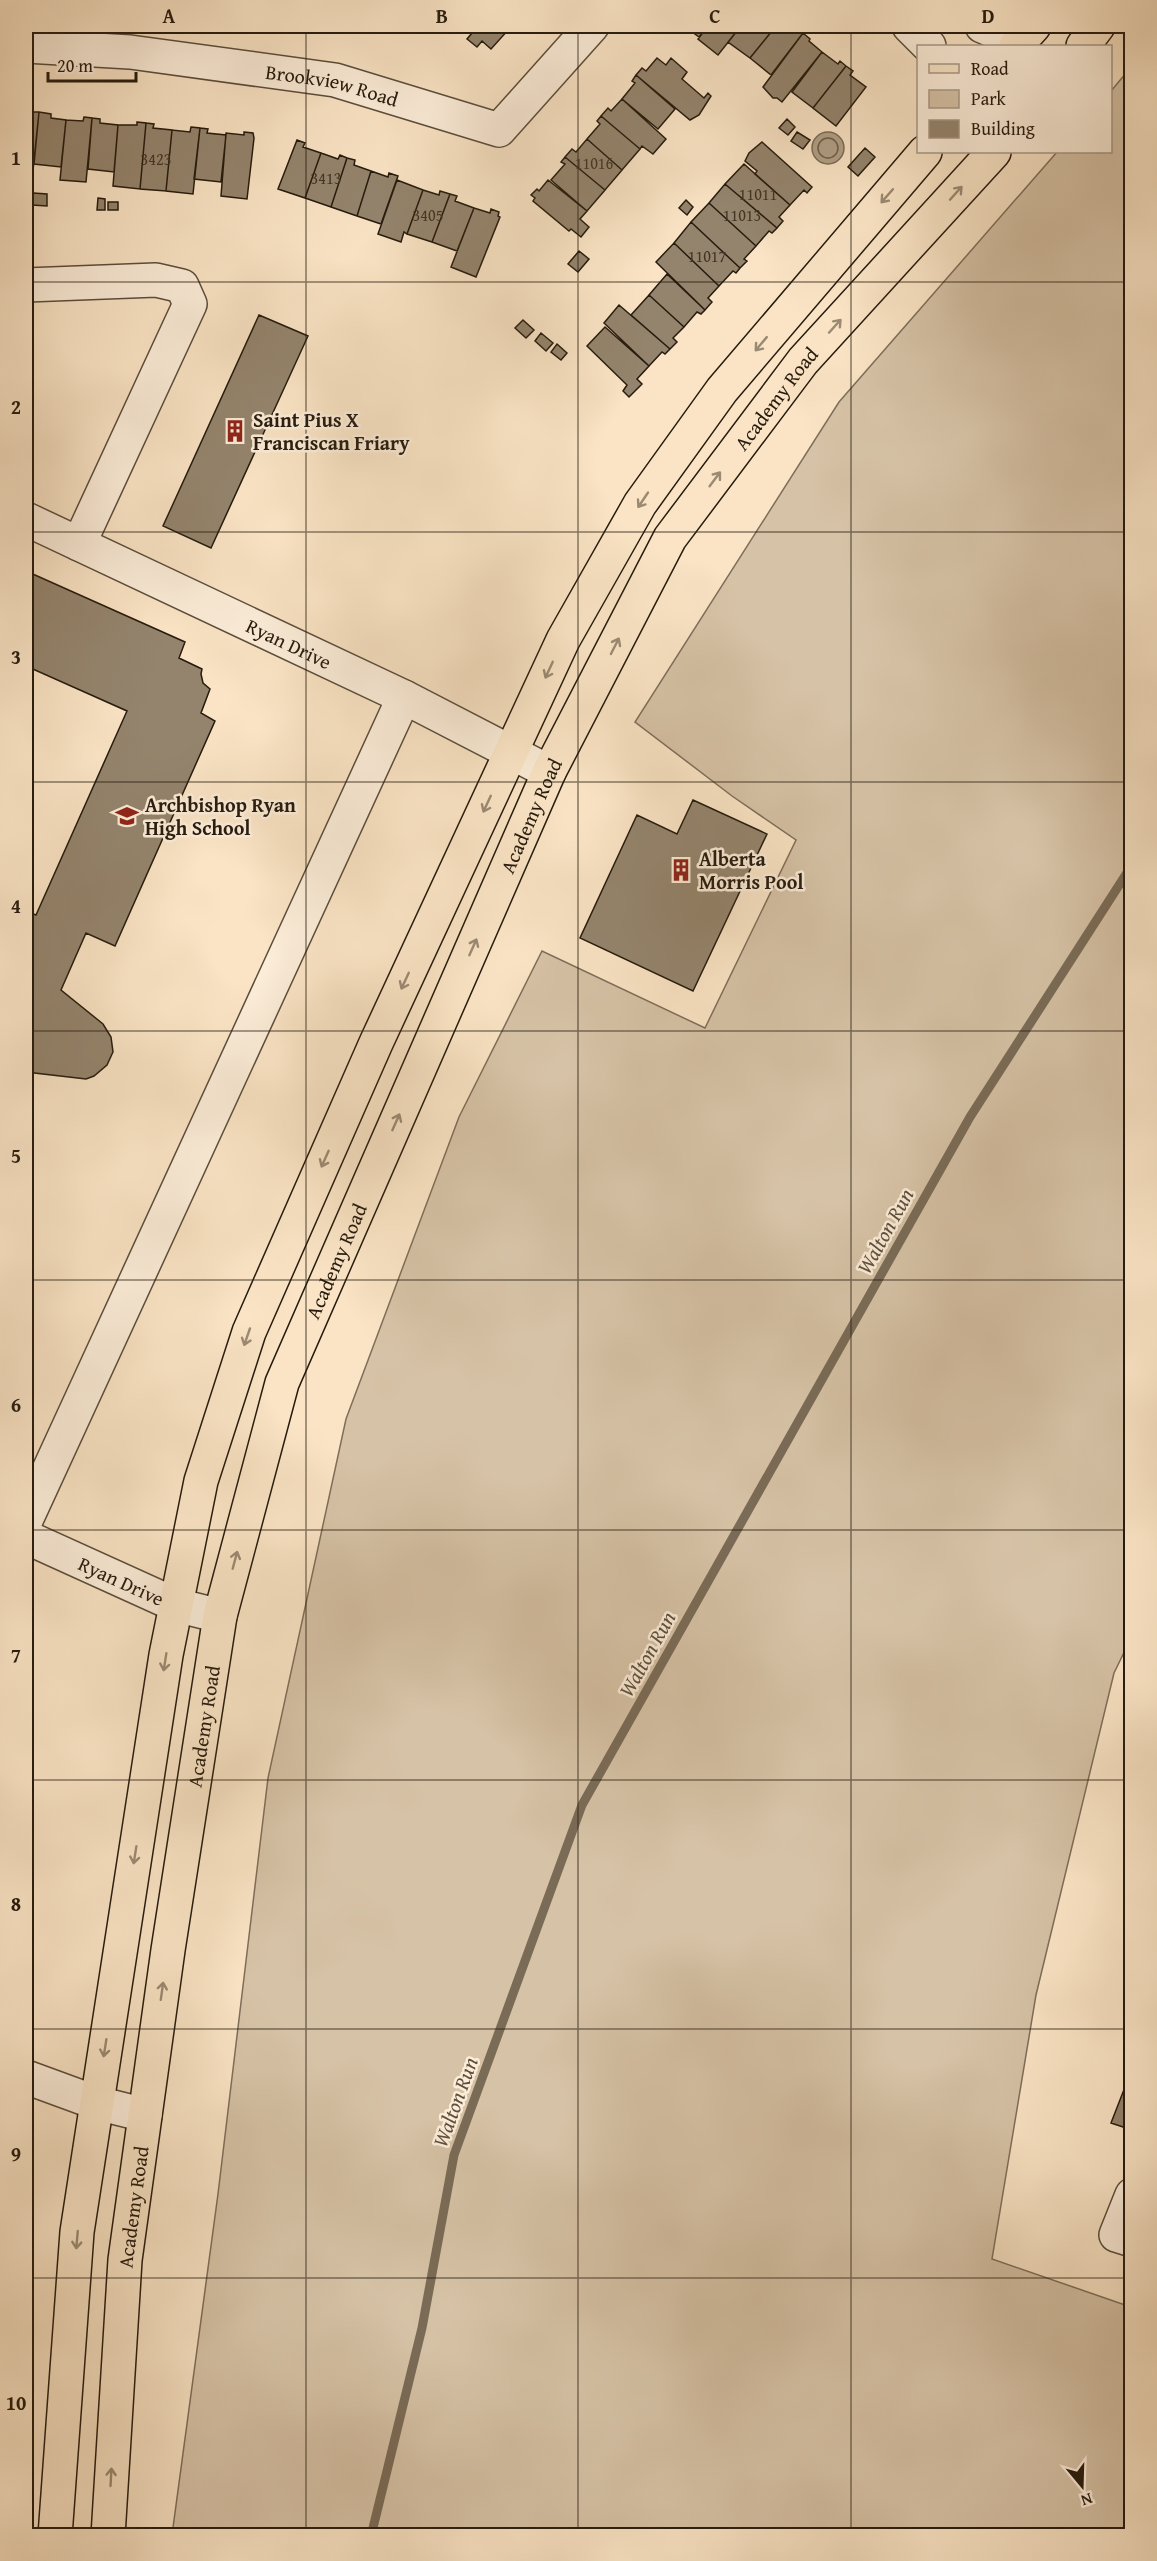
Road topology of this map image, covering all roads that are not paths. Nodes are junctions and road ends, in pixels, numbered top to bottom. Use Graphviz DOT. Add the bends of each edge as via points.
graph roads {
  1 [pos="592,26"];
  2 [pos="909,26"];
  3 [pos="982,26"];
  4 [pos="1098,26"];
  5 [pos="1023,40"];
  6 [pos="928,45"];
  7 [pos="1084,45"];
  8 [pos="26,46"];
  9 [pos="924,153"];
  10 [pos="993,153"];
  11 [pos="26,285"];
  12 [pos="26,519"];
  13 [pos="79,544"];
  14 [pos="404,697"];
  15 [pos="511,751"];
  16 [pos="549,772"];
  17 [pos="26,1520"];
  18 [pos="26,1537"];
  19 [pos="176,1605"];
  20 [pos="220,1616"];
  21 [pos="26,2077"];
  22 [pos="97,2103"];
  23 [pos="145,2115"];
  24 [pos="1131,2195"];
  25 [pos="1131,2240"];
  26 [pos="55,2535"];
  27 [pos="108,2535"];
  1 -- 8 [label="street, Brookview Road" via="499,130 335,80 130,52"];
  2 -- 6 [label="street"];
  3 -- 5 [label="street"];
  4 -- 7 [label="main road"];
  9 -- 15 [label="main road, one-way" via="722,390 640,504 563,640"];
  16 -- 10 [label="main road, Academy Road, one-way" via="670,538 803,361"];
  11 -- 13 [label="street" via="156,280 182,286 190,304"];
  12 -- 13 [label="street, Ryan Drive"];
  13 -- 14 [label="street, Ryan Drive"];
  14 -- 15 [label="street, Ryan Drive"];
  14 -- 17 [label="street"];
  15 -- 16 [label="street, Ryan Drive"];
  15 -- 19 [label="main road, one-way" via="376,1043 249,1332 201,1481"];
  20 -- 16 [label="main road, Academy Road, one-way" via="282,1383"];
  18 -- 19 [label="street, Ryan Drive"];
  19 -- 20 [label="street, Ryan Drive"];
  19 -- 22 [label="main road, one-way"];
  23 -- 20 [label="main road, Academy Road, one-way"];
  21 -- 22 [label="street"];
  22 -- 23 [label="street"];
  22 -- 26 [label="main road, one-way" via="77,2232"];
  27 -- 23 [label="main road, Academy Road, one-way" via="125,2260"];
  24 -- 25 [label="street" via="1116,2235"];
}
